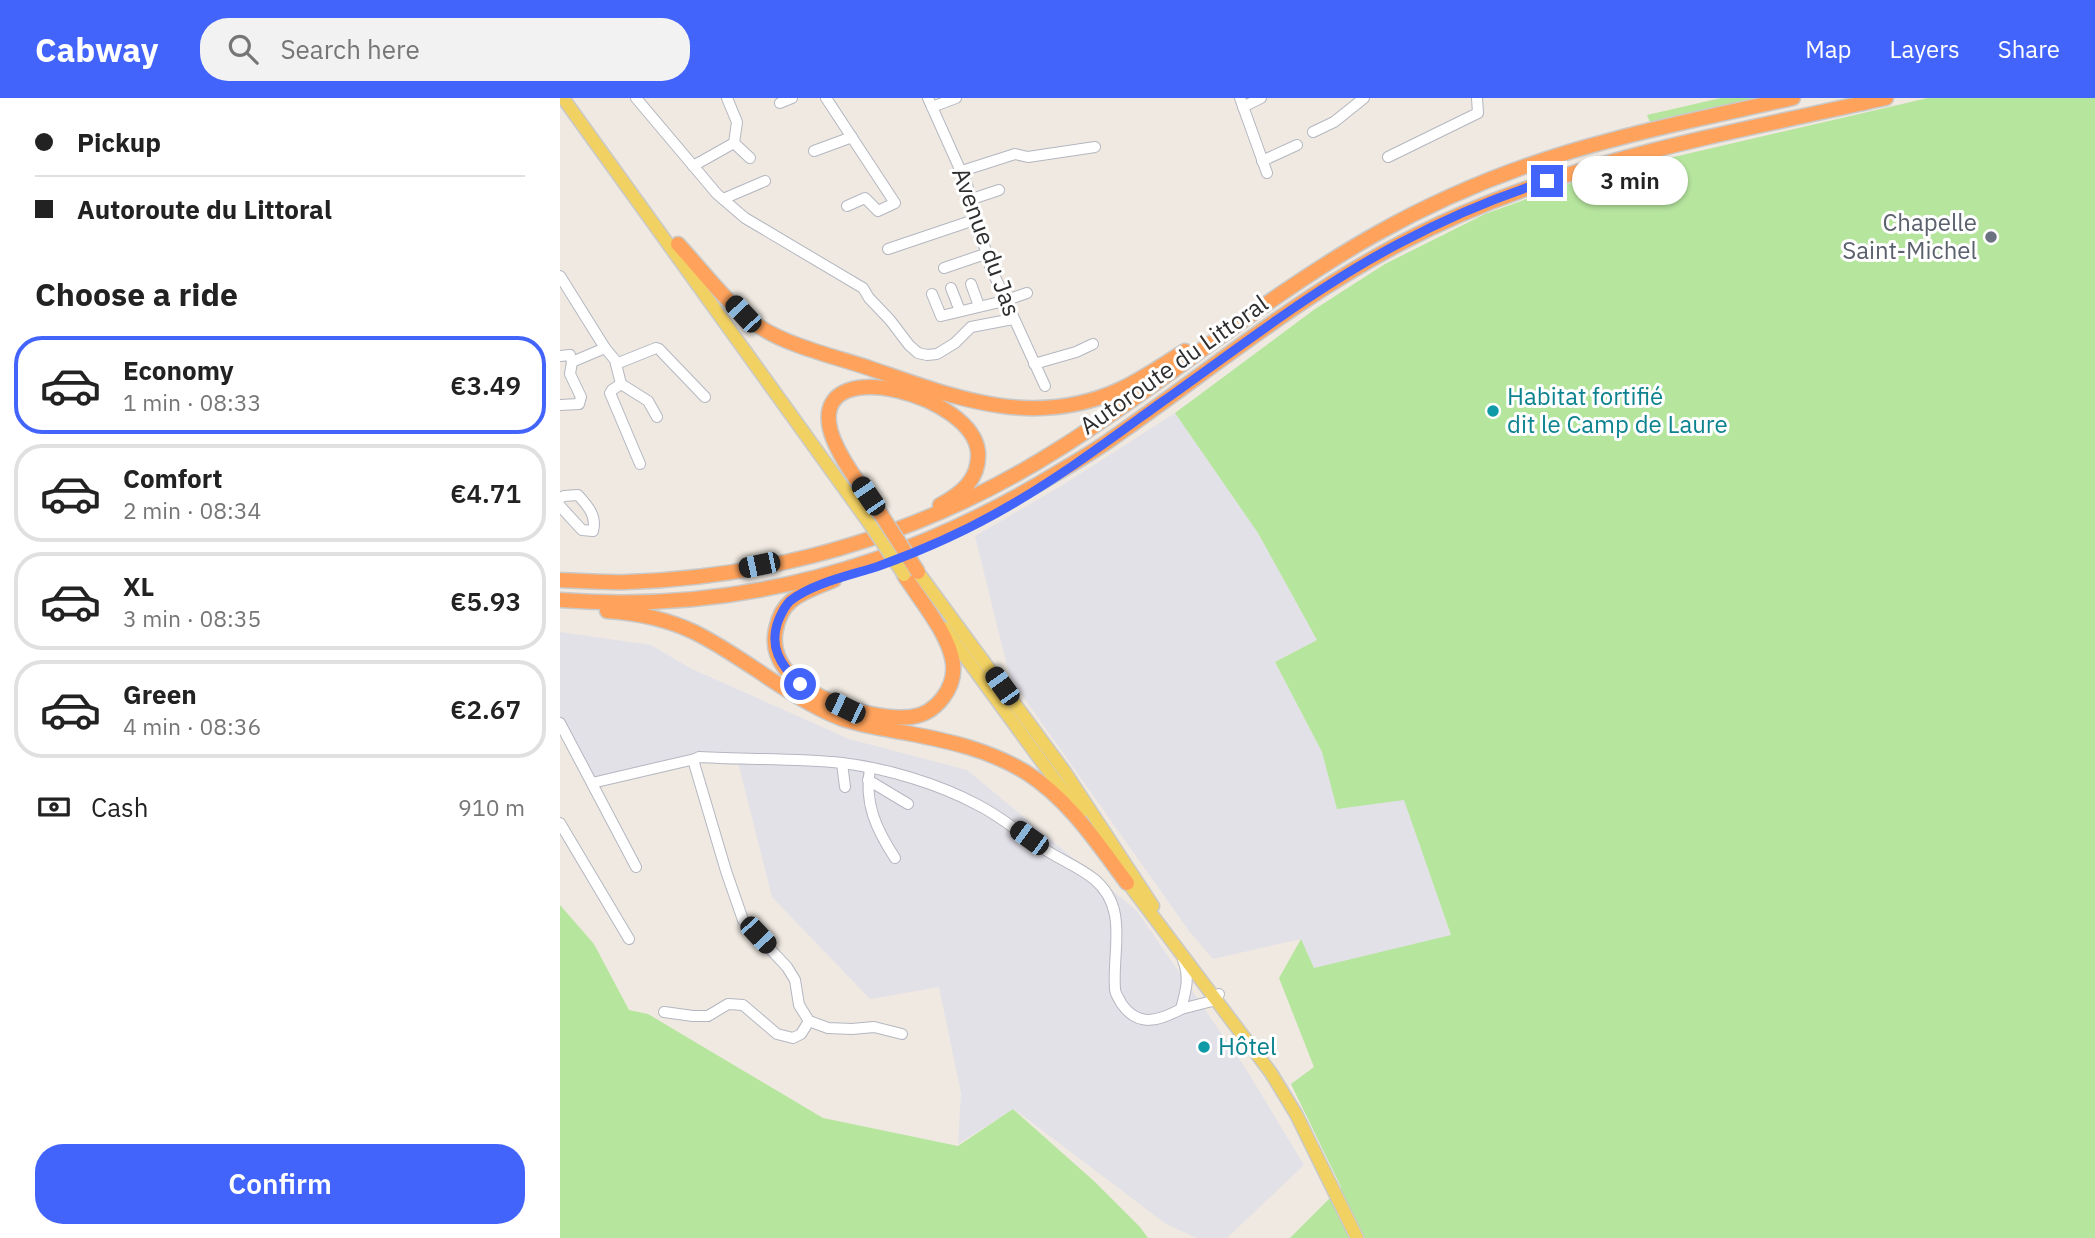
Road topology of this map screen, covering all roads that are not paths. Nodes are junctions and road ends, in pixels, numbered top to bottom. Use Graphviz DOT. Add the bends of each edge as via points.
graph roads {
  1 [pos="563,98"];
  2 [pos="573,98"];
  3 [pos="636,98"];
  4 [pos="727,98"];
  5 [pos="792,98"];
  6 [pos="826,98"];
  7 [pos="956,98"];
  8 [pos="1261,98"];
  9 [pos="1364,98"];
  10 [pos="1477,98"];
  11 [pos="1793,98"];
  12 [pos="1886,98"];
  13 [pos="930,102"];
  14 [pos="1242,102"];
  15 [pos="780,103"];
  16 [pos="1313,132"];
  17 [pos="852,136"];
  18 [pos="734,143"];
  19 [pos="1297,145"];
  20 [pos="1095,147"];
  21 [pos="814,151"];
  22 [pos="1388,157"];
  23 [pos="750,159"];
  24 [pos="1262,161"];
  25 [pos="692,166"];
  26 [pos="962,171"];
  27 [pos="1266,173"];
  28 [pos="765,181"];
  29 [pos="999,190"];
  30 [pos="723,199"];
  31 [pos="972,199"];
  32 [pos="847,206"];
  33 [pos="977,219"];
  34 [pos="678,244"];
  35 [pos="888,249"];
  36 [pos="985,254"];
  37 [pos="944,268"];
  38 [pos="1320,268"];
  39 [pos="560,276"];
  40 [pos="971,284"];
  41 [pos="951,288"];
  42 [pos="1027,293"];
  43 [pos="932,294"];
  44 [pos="1004,301"];
  45 [pos="979,306"];
  46 [pos="960,312"];
  47 [pos="1013,318"];
  48 [pos="1093,344"];
  49 [pos="604,348"];
  50 [pos="560,356"];
  51 [pos="572,362"];
  52 [pos="1034,364"];
  53 [pos="616,365"];
  54 [pos="621,384"];
  55 [pos="1045,386"];
  56 [pos="705,397"];
  57 [pos="560,405"];
  58 [pos="657,417"];
  59 [pos="1104,445"];
  60 [pos="640,464"];
  61 [pos="560,498"];
  62 [pos="560,506"];
  63 [pos="876,520"];
  64 [pos="915,575"];
  65 [pos="709,576"];
  66 [pos="560,580"];
  67 [pos="560,600"];
  68 [pos="560,607"];
  69 [pos="560,723"];
  70 [pos="695,759"];
  71 [pos="842,763"];
  72 [pos="870,768"];
  73 [pos="868,780"];
  74 [pos="592,783"];
  75 [pos="845,787"];
  76 [pos="908,804"];
  77 [pos="560,823"];
  78 [pos="895,858"];
  79 [pos="636,867"];
  80 [pos="1126,883"];
  81 [pos="629,939"];
  82 [pos="1182,956"];
  83 [pos="1186,989"];
  84 [pos="1212,990"];
  85 [pos="1181,1009"];
  86 [pos="664,1012"];
  87 [pos="809,1021"];
  88 [pos="902,1034"];
  89 [pos="1357,1238"];
  1 -- 63 [label="main road"];
  2 -- 34 [label="main road"];
  3 -- 25 [label="street"];
  4 -- 18 [label="street" via="737,122"];
  5 -- 15 [label="street"];
  6 -- 17 [label="street"];
  7 -- 13 [label="street"];
  8 -- 14 [label="street"];
  9 -- 16 [label="street"];
  10 -- 22 [label="street" via="1478,113"];
  11 -- 38 [label="highway, Autoroute du Littoral" via="1607,141 1534,163 1426,208"];
  12 -- 59 [label="highway, Autoroute du Littoral" via="1614,160 1505,194 1400,243 1331,284"];
  13 -- 26 [label="street, Avenue du Jas"];
  14 -- 24 [label="street"];
  17 -- 21 [label="street"];
  17 -- 32 [label="street" via="895,203 878,211 865,198"];
  18 -- 23 [label="street"];
  18 -- 25 [label="street"];
  19 -- 24 [label="street"];
  20 -- 26 [label="street" via="1028,157 1015,154"];
  24 -- 27 [label="street"];
  25 -- 30 [label="street"];
  26 -- 31 [label="street, Avenue du Jas"];
  28 -- 30 [label="street"];
  29 -- 31 [label="street"];
  30 -- 47 [label="street" via="745,218 863,288 918,353 937,354 971,327"];
  31 -- 33 [label="street, Avenue du Jas"];
  33 -- 35 [label="street"];
  33 -- 36 [label="street, Avenue du Jas"];
  34 -- 38 [label="highway" via="743,314 780,338 943,393 1002,407 1039,409 1086,401 1127,386"];
  34 -- 63 [label="main road"];
  36 -- 37 [label="street"];
  36 -- 44 [label="street, Avenue du Jas"];
  38 -- 65 [label="highway, Autoroute du Littoral" via="1062,447 959,505 859,544"];
  39 -- 49 [label="street"];
  40 -- 45 [label="street"];
  41 -- 46 [label="street"];
  42 -- 44 [label="street"];
  43 -- 46 [label="street" via="941,316"];
  44 -- 45 [label="street"];
  44 -- 47 [label="street, Avenue du Jas"];
  45 -- 46 [label="street"];
  47 -- 52 [label="street, Avenue du Jas"];
  48 -- 52 [label="street"];
  49 -- 51 [label="street"];
  49 -- 53 [label="street"];
  50 -- 51 [label="street" via="570,355"];
  51 -- 57 [label="street" via="570,374 581,397 579,404"];
  52 -- 55 [label="street, Avenue du Jas"];
  53 -- 54 [label="street"];
  53 -- 56 [label="street" via="659,349"];
  54 -- 58 [label="street" via="648,401"];
  54 -- 60 [label="street" via="610,393"];
  59 -- 64 [label="highway" via="967,528 791,601 776,626 779,661 800,684 845,708 895,718 914,717 930,709 941,701 953,673 950,650"];
  59 -- 67 [label="highway, Autoroute du Littoral" via="967,523 844,570 782,586 697,598 624,603"];
  61 -- 62 [label="street" via="578,495 596,522 593,531 582,530"];
  63 -- 64 [label="highway, bridge"];
  63 -- 65 [label="highway" via="841,456 828,420 839,396 860,387 890,389 922,399 959,419 977,446 978,461 965,489 927,512 867,537"];
  64 -- 80 [label="main road"];
  64 -- 84 [label="main road" via="1065,772"];
  65 -- 66 [label="highway, Autoroute du Littoral" via="624,583"];
  68 -- 80 [label="highway" via="665,621 720,647 810,705 863,726 972,747 999,758 1060,799"];
  69 -- 74 [label="street"];
  70 -- 71 [label="street"];
  70 -- 74 [label="street"];
  70 -- 87 [label="street" via="743,920 787,967"];
  71 -- 72 [label="street"];
  71 -- 75 [label="street"];
  72 -- 73 [label="street"];
  72 -- 85 [label="street" via="979,805 1096,880 1111,899 1116,915 1115,992 1126,1009 1142,1020 1163,1018"];
  73 -- 76 [label="street"];
  73 -- 78 [label="street" via="879,834"];
  74 -- 79 [label="street"];
  77 -- 81 [label="street"];
  80 -- 82 [label="main road"];
  82 -- 83 [label="street"];
  82 -- 84 [label="main road"];
  83 -- 84 [label="street" via="1193,984"];
  83 -- 85 [label="street"];
  84 -- 85 [label="street"];
  84 -- 89 [label="main road" via="1296,1114"];
  86 -- 87 [label="street" via="708,1016 728,1004 743,1005 777,1034 793,1038"];
  87 -- 88 [label="street" via="828,1028 874,1027"];
}
